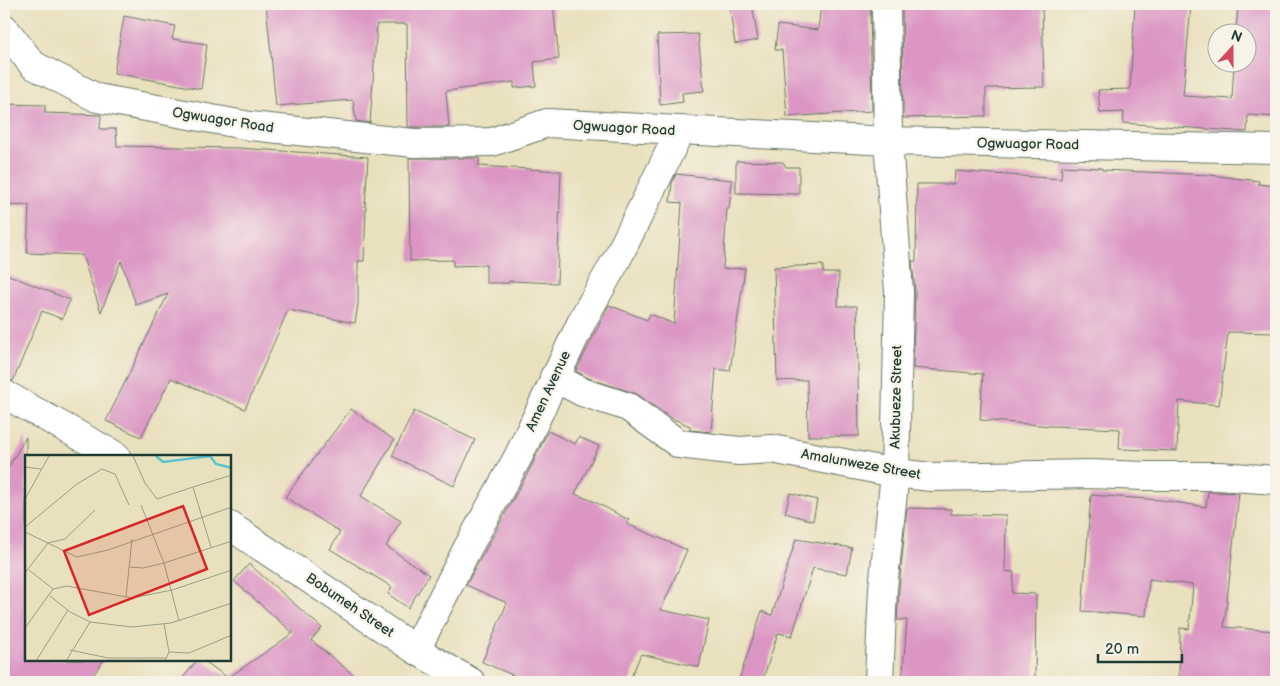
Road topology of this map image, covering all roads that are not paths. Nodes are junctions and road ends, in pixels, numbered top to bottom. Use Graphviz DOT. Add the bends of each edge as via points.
graph roads {
  1 [pos="886,4"];
  2 [pos="4,28"];
  3 [pos="680,131"];
  4 [pos="888,141"];
  5 [pos="1276,149"];
  6 [pos="554,377"];
  7 [pos="4,394"];
  8 [pos="114,455"];
  9 [pos="895,473"];
  10 [pos="1276,480"];
  11 [pos="231,527"];
  12 [pos="416,650"];
  13 [pos="472,682"];
  14 [pos="880,682"];
  1 -- 4 [label="street, Akubueze Street"];
  2 -- 3 [label="street, Ogwuagor Road" via="33,65 97,98 250,126 414,144 492,142 546,124"];
  3 -- 4 [label="street, Ogwuagor Road"];
  3 -- 6 [label="street, Amen Avenue"];
  4 -- 5 [label="street, Ogwuagor Road"];
  4 -- 9 [label="street, Akubueze Street" via="899,292"];
  6 -- 9 [label="street, Amalunweze Street" via="582,392 628,407 678,444 739,451 772,449"];
  6 -- 12 [label="street, Amen Avenue" via="518,457"];
  7 -- 8 [label="street"];
  9 -- 10 [label="street, Amalunweze Street" via="931,477 1089,474"];
  9 -- 14 [label="street, Akubueze Street" via="883,588"];
  11 -- 12 [label="street, Bobumeh Street"];
  12 -- 13 [label="street, Bobumeh Street"];
}
